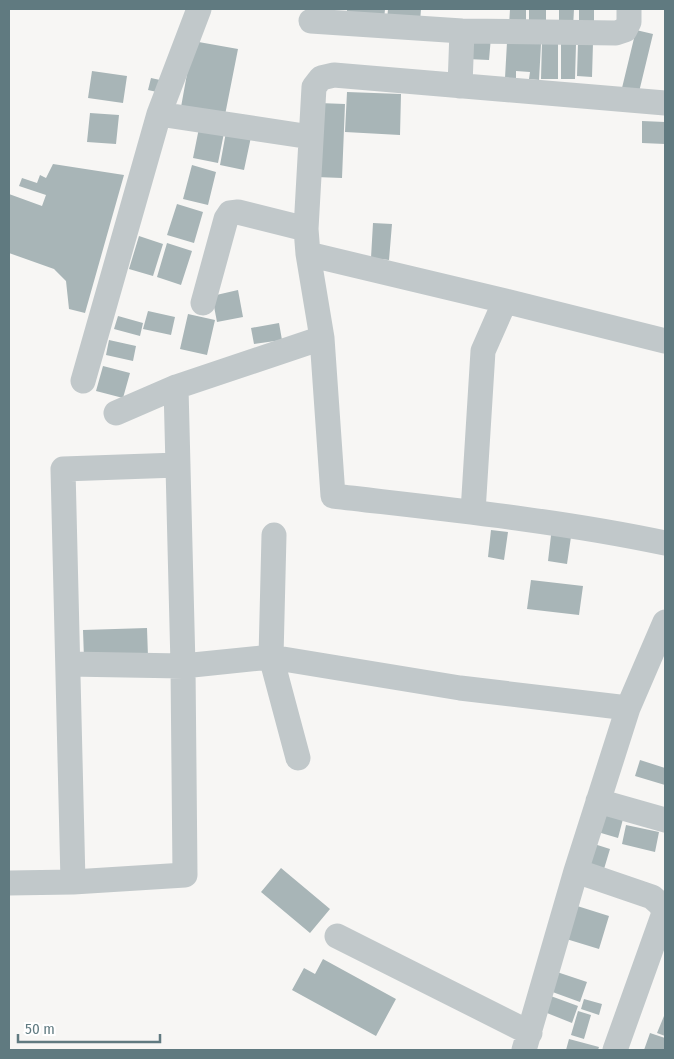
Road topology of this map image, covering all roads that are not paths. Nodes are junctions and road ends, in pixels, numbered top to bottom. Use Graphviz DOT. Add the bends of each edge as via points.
graph roads {
  1 [pos="199,9"];
  2 [pos="629,9"];
  3 [pos="311,21"];
  4 [pos="462,31"];
  5 [pos="460,86"];
  6 [pos="665,102"];
  7 [pos="159,114"];
  8 [pos="311,137"];
  9 [pos="306,228"];
  10 [pos="308,254"];
  11 [pos="505,301"];
  12 [pos="203,303"];
  13 [pos="322,338"];
  14 [pos="665,341"];
  15 [pos="83,381"];
  16 [pos="176,387"];
  17 [pos="116,413"];
  18 [pos="178,465"];
  19 [pos="473,512"];
  20 [pos="274,535"];
  21 [pos="665,543"];
  22 [pos="665,622"];
  23 [pos="271,658"];
  24 [pos="68,664"];
  25 [pos="183,666"];
  26 [pos="628,708"];
  27 [pos="298,758"];
  28 [pos="598,801"];
  29 [pos="665,820"];
  30 [pos="576,871"];
  31 [pos="73,882"];
  32 [pos="9,883"];
  33 [pos="664,913"];
  34 [pos="337,936"];
  35 [pos="527,1041"];
  36 [pos="615,1050"];
  1 -- 7 [label="street"];
  2 -- 4 [label="street" via="625,30 616,33"];
  3 -- 4 [label="street"];
  4 -- 5 [label="street"];
  5 -- 6 [label="street"];
  5 -- 8 [label="street" via="334,74 321,78 314,86"];
  7 -- 8 [label="street"];
  7 -- 15 [label="street"];
  8 -- 9 [label="street"];
  9 -- 10 [label="street"];
  9 -- 12 [label="street" via="238,212 230,213"];
  10 -- 11 [label="street"];
  10 -- 13 [label="street"];
  11 -- 14 [label="street"];
  11 -- 19 [label="street" via="483,351"];
  13 -- 16 [label="street"];
  13 -- 19 [label="street" via="333,496"];
  16 -- 17 [label="street"];
  16 -- 18 [label="street"];
  18 -- 24 [label="street" via="63,470"];
  18 -- 25 [label="street"];
  19 -- 21 [label="street" via="608,531"];
  20 -- 23 [label="street"];
  22 -- 26 [label="street"];
  23 -- 25 [label="street"];
  23 -- 26 [label="street" via="460,688"];
  23 -- 27 [label="street"];
  24 -- 25 [label="street"];
  24 -- 31 [label="street"];
  25 -- 31 [label="street" via="184,875"];
  26 -- 28 [label="street"];
  28 -- 29 [label="street"];
  28 -- 30 [label="street"];
  30 -- 33 [label="street" via="652,897"];
  30 -- 35 [label="street"];
  31 -- 32 [label="street"];
  33 -- 36 [label="street"];
  34 -- 35 [label="street"];
}
